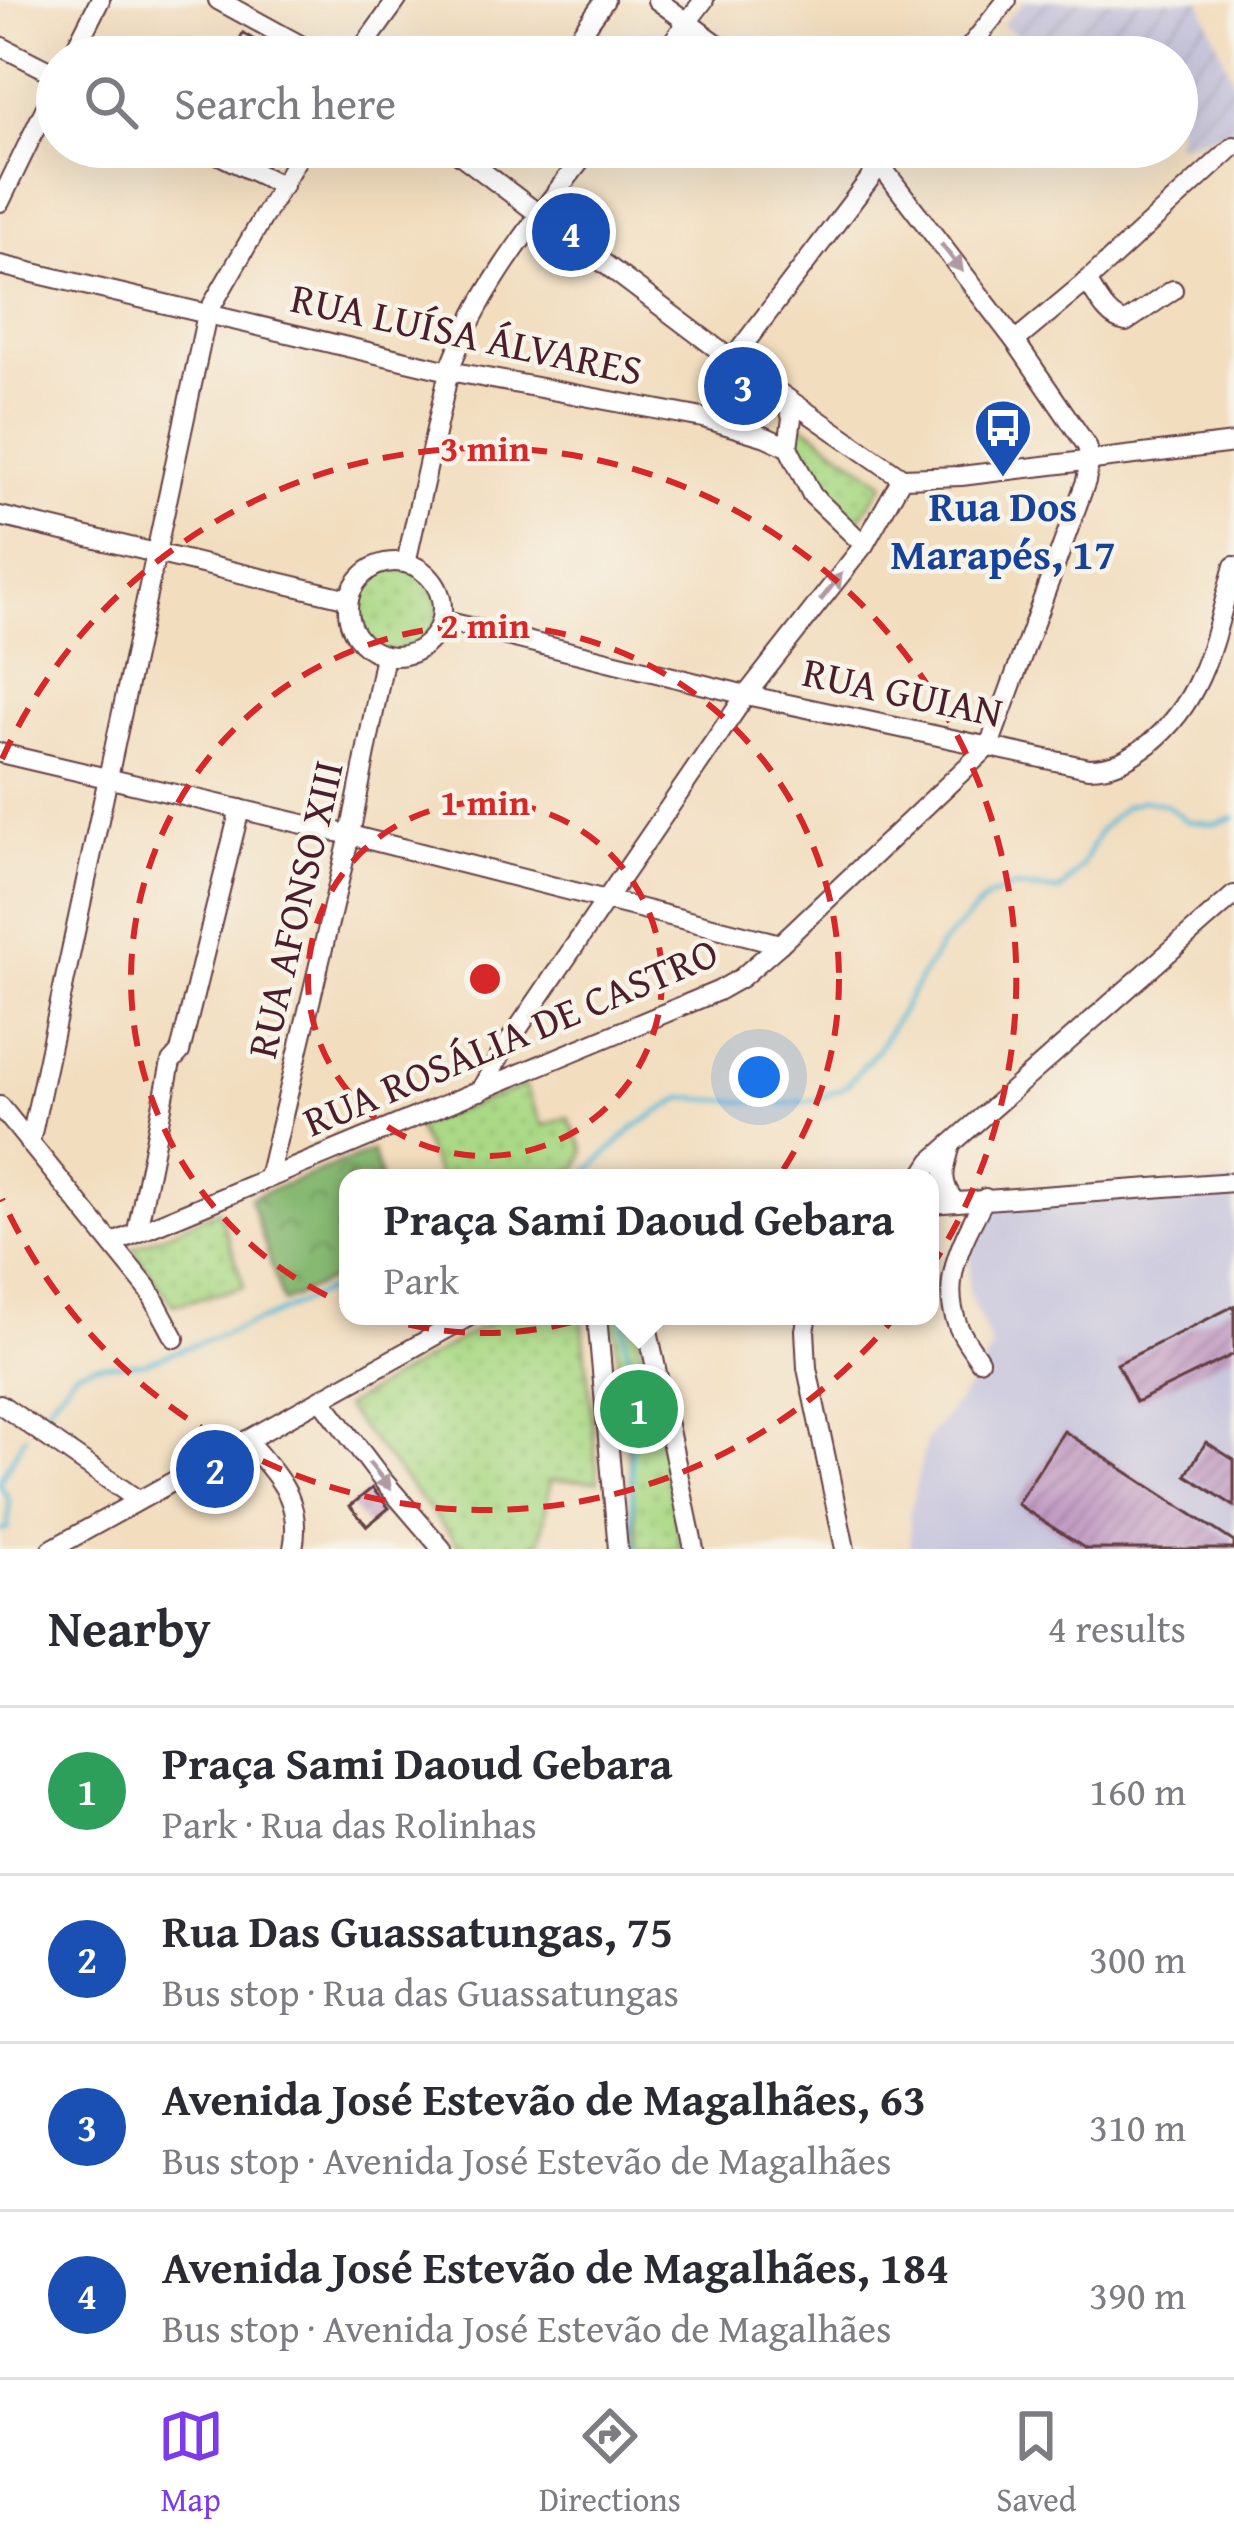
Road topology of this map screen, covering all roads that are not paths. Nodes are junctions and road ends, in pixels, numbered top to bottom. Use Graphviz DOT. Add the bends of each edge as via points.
graph roads {
  1 [pos="100,0"];
  2 [pos="218,0"];
  3 [pos="397,0"];
  4 [pos="605,0"];
  5 [pos="657,0"];
  6 [pos="704,0"];
  7 [pos="1007,0"];
  8 [pos="688,22"];
  9 [pos="81,36"];
  10 [pos="284,36"];
  11 [pos="371,36"];
  12 [pos="579,36"];
  13 [pos="677,36"];
  14 [pos="707,36"];
  15 [pos="979,36"];
  16 [pos="0,46"];
  17 [pos="36,67"];
  18 [pos="36,125"];
  19 [pos="1234,146"];
  20 [pos="246,168"];
  21 [pos="293,168"];
  22 [pos="478,168"];
  23 [pos="575,168"];
  24 [pos="878,168"];
  25 [pos="882,168"];
  26 [pos="283,186"];
  27 [pos="1,199"];
  28 [pos="539,214"];
  29 [pos="0,265"];
  30 [pos="1087,281"];
  31 [pos="1173,290"];
  32 [pos="207,314"];
  33 [pos="1015,341"];
  34 [pos="732,360"];
  35 [pos="449,371"];
  36 [pos="786,398"];
  37 [pos="1234,443"];
  38 [pos="788,448"];
  39 [pos="1090,459"];
  40 [pos="902,478"];
  41 [pos="0,516"];
  42 [pos="864,545"];
  43 [pos="155,553"];
  44 [pos="406,563"];
  45 [pos="1234,566"];
  46 [pos="349,599"];
  47 [pos="441,620"];
  48 [pos="385,655"];
  49 [pos="746,694"];
  50 [pos="989,746"];
  51 [pos="0,753"];
  52 [pos="108,780"];
  53 [pos="240,808"];
  54 [pos="350,835"];
  55 [pos="1234,895"];
  56 [pos="606,899"];
  57 [pos="780,944"];
  58 [pos="480,1092"];
  59 [pos="0,1106"];
  60 [pos="30,1143"];
  61 [pos="951,1145"];
  62 [pos="927,1169"];
  63 [pos="268,1178"];
  64 [pos="1234,1182"];
  65 [pos="985,1198"];
  66 [pos="955,1201"];
  67 [pos="939,1203"];
  68 [pos="136,1231"];
  69 [pos="112,1243"];
  70 [pos="454,1325"];
  71 [pos="597,1325"];
  72 [pos="647,1325"];
  73 [pos="806,1325"];
  74 [pos="175,1338"];
  75 [pos="979,1360"];
  76 [pos="322,1400"];
  77 [pos="0,1404"];
  78 [pos="248,1440"];
  79 [pos="138,1500"];
  80 [pos="52,1549"];
  81 [pos="293,1549"];
  82 [pos="442,1549"];
  83 [pos="618,1549"];
  84 [pos="694,1549"];
  85 [pos="845,1549"];
  1 -- 9 [label="street"];
  2 -- 10 [label="street"];
  3 -- 11 [label="street"];
  4 -- 12 [label="street"];
  5 -- 8 [label="street"];
  6 -- 8 [label="street"];
  7 -- 15 [label="street"];
  8 -- 13 [label="street"];
  8 -- 14 [label="street"];
  16 -- 17 [label="street"];
  18 -- 27 [label="street"];
  19 -- 30 [label="street"];
  20 -- 26 [label="street"];
  21 -- 26 [label="street"];
  22 -- 28 [label="street"];
  23 -- 28 [label="street"];
  24 -- 34 [label="street"];
  25 -- 33 [label="street, one-way"];
  26 -- 32 [label="street"];
  28 -- 34 [label="street"];
  28 -- 35 [label="street" via="478,307"];
  29 -- 32 [label="street, RUA LUÍSA ÁLVARES"];
  30 -- 31 [label="street" via="1112,317 1126,322"];
  30 -- 33 [label="street"];
  32 -- 35 [label="street, RUA LUÍSA ÁLVARES"];
  32 -- 43 [label="street"];
  33 -- 39 [label="street"];
  34 -- 36 [label="street"];
  35 -- 38 [label="street, RUA LUÍSA ÁLVARES" via="703,418"];
  35 -- 44 [label="street"];
  36 -- 38 [label="street"];
  36 -- 40 [label="street"];
  37 -- 39 [label="street"];
  38 -- 42 [label="street" via="812,495"];
  39 -- 40 [label="street"];
  39 -- 50 [label="street, RUA ROSÁLIA DE CASTRO"];
  40 -- 42 [label="street"];
  41 -- 43 [label="street"];
  49 -- 42 [label="street, one-way"];
  43 -- 46 [label="street"];
  43 -- 52 [label="street"];
  44 -- 46 [label="street" via="376,566"];
  44 -- 47 [label="street" via="431,578"];
  45 -- 50 [label="street, RUA GUIAN" via="1191,699 1127,761 1088,768"];
  46 -- 48 [label="street" via="352,628"];
  47 -- 48 [label="street" via="426,645"];
  47 -- 49 [label="street, RUA GUIAN"];
  48 -- 54 [label="street, RUA AFONSO XIII"];
  49 -- 50 [label="street, RUA GUIAN"];
  49 -- 56 [label="street"];
  50 -- 57 [label="street, RUA ROSÁLIA DE CASTRO"];
  51 -- 52 [label="street"];
  52 -- 53 [label="street"];
  52 -- 60 [label="street"];
  53 -- 54 [label="street"];
  53 -- 68 [label="street" via="180,1052 171,1062"];
  54 -- 56 [label="street"];
  54 -- 63 [label="street, RUA AFONSO XIII"];
  55 -- 61 [label="street"];
  56 -- 57 [label="street"];
  56 -- 58 [label="street"];
  57 -- 58 [label="street, RUA ROSÁLIA DE CASTRO" via="718,991"];
  58 -- 63 [label="street, RUA ROSÁLIA DE CASTRO"];
  59 -- 60 [label="street"];
  60 -- 69 [label="street"];
  61 -- 62 [label="street"];
  61 -- 66 [label="street" via="943,1172"];
  63 -- 68 [label="street, RUA ROSÁLIA DE CASTRO"];
  64 -- 65 [label="street"];
  65 -- 66 [label="street"];
  65 -- 75 [label="street" via="952,1274 959,1328"];
  66 -- 67 [label="street"];
  68 -- 69 [label="street, RUA ROSÁLIA DE CASTRO"];
  69 -- 74 [label="street"];
  70 -- 76 [label="street"];
  71 -- 83 [label="street"];
  72 -- 84 [label="street"];
  73 -- 85 [label="street" via="807,1368"];
  76 -- 78 [label="street"];
  76 -- 82 [label="street, one-way"];
  77 -- 79 [label="street"];
  78 -- 79 [label="street"];
  78 -- 81 [label="street" via="294,1507"];
  79 -- 80 [label="street"];
}
